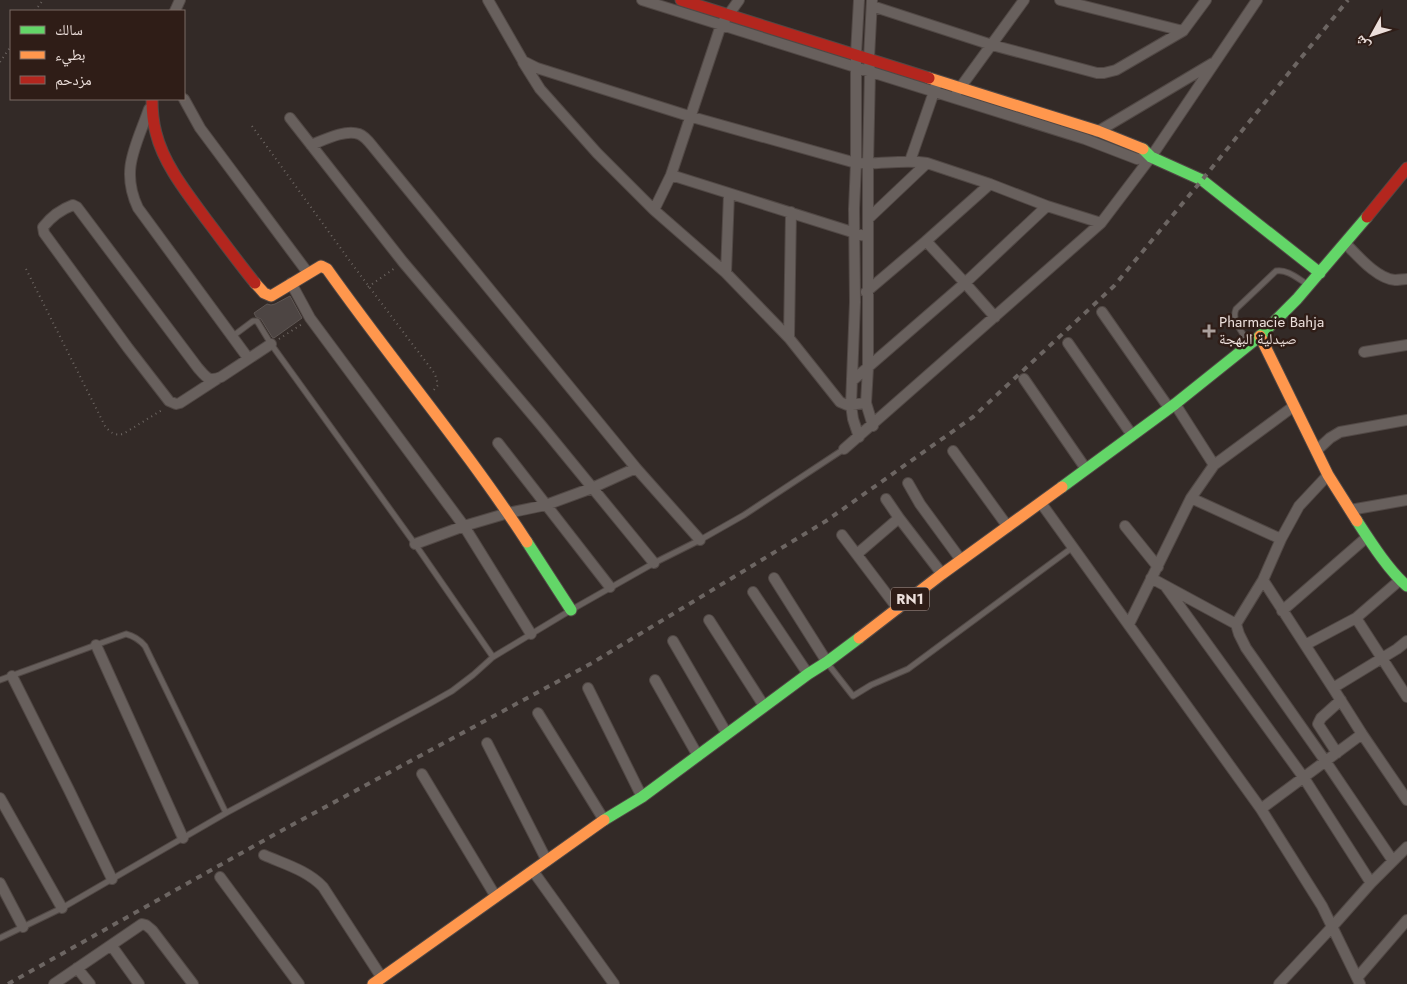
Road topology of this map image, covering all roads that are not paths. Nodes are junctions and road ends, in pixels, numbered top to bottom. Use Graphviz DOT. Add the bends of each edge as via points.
graph roads {
  1 [pos="488,0"];
  2 [pos="642,0"];
  3 [pos="681,0"];
  4 [pos="739,0"];
  5 [pos="859,0"];
  6 [pos="1024,0"];
  7 [pos="1060,0"];
  8 [pos="1206,0"];
  9 [pos="1253,1"];
  10 [pos="872,3"];
  11 [pos="729,15"];
  12 [pos="721,25"];
  13 [pos="1183,31"];
  14 [pos="992,45"];
  15 [pos="856,54"];
  16 [pos="869,58"];
  17 [pos="523,61"];
  18 [pos="1216,61"];
  19 [pos="856,68"];
  20 [pos="870,72"];
  21 [pos="938,80"];
  22 [pos="960,88"];
  23 [pos="934,92"];
  24 [pos="952,98"];
  25 [pos="185,100"];
  26 [pos="152,101"];
  27 [pos="692,116"];
  28 [pos="290,118"];
  29 [pos="1098,131"];
  30 [pos="1085,139"];
  31 [pos="312,145"];
  32 [pos="1151,157"];
  33 [pos="910,161"];
  34 [pos="856,163"];
  35 [pos="927,163"];
  36 [pos="868,164"];
  37 [pos="1407,168"];
  38 [pos="671,175"];
  39 [pos="990,184"];
  40 [pos="729,194"];
  41 [pos="1047,206"];
  42 [pos="654,210"];
  43 [pos="791,212"];
  44 [pos="869,218"];
  45 [pos="1101,223"];
  46 [pos="853,233"];
  47 [pos="868,237"];
  48 [pos="926,241"];
  49 [pos="1345,243"];
  50 [pos="308,273"];
  51 [pos="726,273"];
  52 [pos="1320,273"];
  53 [pos="1407,279"];
  54 [pos="965,283"];
  55 [pos="291,284"];
  56 [pos="1309,285"];
  57 [pos="868,291"];
  58 [pos="855,302"];
  59 [pos="1102,312"];
  60 [pos="995,317"];
  61 [pos="233,336"];
  62 [pos="1260,336"];
  63 [pos="789,338"];
  64 [pos="1068,343"];
  65 [pos="271,344"];
  66 [pos="1250,344"];
  67 [pos="1407,345"];
  68 [pos="1364,352"];
  69 [pos="248,358"];
  70 [pos="868,368"];
  71 [pos="217,378"];
  72 [pos="1024,379"];
  73 [pos="852,381"];
  74 [pos="866,403"];
  75 [pos="851,405"];
  76 [pos="1172,406"];
  77 [pos="1294,406"];
  78 [pos="1407,420"];
  79 [pos="873,426"];
  80 [pos="1132,435"];
  81 [pos="860,437"];
  82 [pos="498,443"];
  83 [pos="844,449"];
  84 [pos="953,451"];
  85 [pos="1316,451"];
  86 [pos="1214,465"];
  87 [pos="636,468"];
  88 [pos="1086,469"];
  89 [pos="1328,475"];
  90 [pos="908,483"];
  91 [pos="592,488"];
  92 [pos="1191,498"];
  93 [pos="886,499"];
  94 [pos="1407,500"];
  95 [pos="1041,503"];
  96 [pos="546,505"];
  97 [pos="1350,510"];
  98 [pos="508,513"];
  99 [pos="899,518"];
  100 [pos="464,526"];
  101 [pos="1125,526"];
  102 [pos="1008,527"];
  103 [pos="842,535"];
  104 [pos="1367,537"];
  105 [pos="1281,539"];
  106 [pos="700,540"];
  107 [pos="415,544"];
  108 [pos="1073,547"];
  109 [pos="857,554"];
  110 [pos="961,560"];
  111 [pos="654,563"];
  112 [pos="1158,567"];
  113 [pos="942,574"];
  114 [pos="774,578"];
  115 [pos="1151,578"];
  116 [pos="1263,580"];
  117 [pos="1404,583"];
  118 [pos="610,587"];
  119 [pos="1166,587"];
  120 [pos="754,592"];
  121 [pos="898,608"];
  122 [pos="571,610"];
  123 [pos="1282,612"];
  124 [pos="1356,618"];
  125 [pos="709,620"];
  126 [pos="1129,624"];
  127 [pos="1236,624"];
  128 [pos="531,634"];
  129 [pos="673,641"];
  130 [pos="1407,641"];
  131 [pos="96,645"];
  132 [pos="1305,645"];
  133 [pos="493,657"];
  134 [pos="1382,658"];
  135 [pos="827,662"];
  136 [pos="808,674"];
  137 [pos="12,676"];
  138 [pos="0,680"];
  139 [pos="655,680"];
  140 [pos="588,688"];
  141 [pos="1333,688"];
  142 [pos="1407,698"];
  143 [pos="1341,700"];
  144 [pos="764,706"];
  145 [pos="538,713"];
  146 [pos="726,734"];
  147 [pos="1362,734"];
  148 [pos="487,743"];
  149 [pos="1337,753"];
  150 [pos="698,756"];
  151 [pos="1326,762"];
  152 [pos="422,774"];
  153 [pos="1304,778"];
  154 [pos="642,797"];
  155 [pos="0,798"];
  156 [pos="1407,800"];
  157 [pos="1261,809"];
  158 [pos="226,813"];
  159 [pos="604,820"];
  160 [pos="183,838"];
  161 [pos="1407,847"];
  162 [pos="264,855"];
  163 [pos="1393,861"];
  164 [pos="547,862"];
  165 [pos="533,871"];
  166 [pos="220,877"];
  167 [pos="112,879"];
  168 [pos="0,883"];
  169 [pos="1371,883"];
  170 [pos="496,897"];
  171 [pos="62,908"];
  172 [pos="1407,920"];
  173 [pos="23,927"];
  174 [pos="1332,927"];
  175 [pos="0,938"];
  176 [pos="111,945"];
  177 [pos="77,968"];
  178 [pos="377,981"];
  179 [pos="1358,981"];
  180 [pos="54,984"];
  181 [pos="90,984"];
  182 [pos="140,984"];
  183 [pos="193,984"];
  184 [pos="299,984"];
  185 [pos="614,984"];
  186 [pos="1279,984"];
  1 -- 17 [label="street"];
  2 -- 12 [label="street"];
  3 -- 11 [label="street"];
  4 -- 11 [label="street"];
  5 -- 15 [label="street"];
  6 -- 14 [label="street"];
  7 -- 13 [label="street"];
  8 -- 13 [label="street"];
  9 -- 18 [label="street"];
  10 -- 14 [label="street"];
  10 -- 16 [label="street"];
  11 -- 12 [label="street"];
  11 -- 15 [label="street"];
  12 -- 19 [label="street"];
  12 -- 27 [label="street"];
  13 -- 14 [label="street" via="1116,70 1104,73"];
  14 -- 22 [label="street"];
  15 -- 16 [label="street"];
  15 -- 19 [label="street"];
  16 -- 20 [label="street"];
  16 -- 21 [label="street"];
  17 -- 27 [label="street"];
  17 -- 42 [label="street" via="540,89"];
  18 -- 29 [label="street"];
  18 -- 32 [label="street"];
  19 -- 20 [label="street"];
  19 -- 34 [label="street"];
  20 -- 23 [label="street"];
  20 -- 36 [label="street"];
  21 -- 22 [label="street"];
  21 -- 23 [label="street"];
  22 -- 24 [label="street"];
  22 -- 29 [label="street"];
  23 -- 24 [label="street"];
  23 -- 33 [label="street"];
  24 -- 30 [label="street"];
  25 -- 50 [label="street" via="200,128"];
  26 -- 55 [label="street" via="155,134 166,160 254,283 270,296"];
  26 -- 61 [label="street" via="130,165 133,198"];
  27 -- 34 [label="street"];
  27 -- 38 [label="street"];
  28 -- 31 [label="street"];
  29 -- 30 [label="street"];
  29 -- 32 [label="street" via="1143,148"];
  30 -- 32 [label="street" via="1137,159"];
  31 -- 87 [label="street" via="350,133 366,139"];
  31 -- 91 [label="street" via="403,262"];
  32 -- 45 [label="street"];
  32 -- 52 [label="street" via="1214,188"];
  33 -- 35 [label="street"];
  33 -- 36 [label="street"];
  34 -- 36 [label="street"];
  34 -- 46 [label="street"];
  35 -- 39 [label="street"];
  35 -- 44 [label="street"];
  36 -- 44 [label="street"];
  37 -- 49 [label="street, RN1"];
  38 -- 40 [label="street"];
  38 -- 42 [label="street"];
  39 -- 41 [label="street"];
  39 -- 48 [label="street"];
  40 -- 43 [label="street"];
  40 -- 51 [label="street"];
  41 -- 45 [label="street"];
  41 -- 54 [label="street"];
  42 -- 51 [label="street"];
  43 -- 46 [label="street"];
  43 -- 63 [label="street"];
  44 -- 47 [label="street"];
  45 -- 60 [label="street"];
  46 -- 47 [label="street"];
  46 -- 58 [label="street"];
  47 -- 57 [label="street"];
  48 -- 54 [label="street"];
  48 -- 57 [label="street"];
  49 -- 52 [label="street, RN1"];
  49 -- 53 [label="street" via="1383,277"];
  50 -- 55 [label="street"];
  50 -- 98 [label="street" via="321,266 327,269"];
  51 -- 63 [label="street"];
  52 -- 56 [label="street, RN1"];
  54 -- 60 [label="street"];
  54 -- 70 [label="street"];
  55 -- 100 [label="street" via="310,318"];
  56 -- 62 [label="street, RN1"];
  56 -- 66 [label="lane" via="1280,270 1236,309 1235,322"];
  57 -- 58 [label="street"];
  57 -- 70 [label="street"];
  58 -- 73 [label="street"];
  59 -- 76 [label="street"];
  60 -- 79 [label="street"];
  61 -- 65 [label="lane" via="256,321"];
  61 -- 69 [label="street"];
  62 -- 66 [label="street, RN1"];
  62 -- 77 [label="street"];
  63 -- 75 [label="street" via="840,402"];
  64 -- 80 [label="street"];
  65 -- 69 [label="street"];
  65 -- 107 [label="lane"];
  66 -- 76 [label="street, RN1"];
  67 -- 68 [label="street"];
  69 -- 71 [label="street"];
  70 -- 73 [label="street"];
  70 -- 74 [label="street"];
  71 -- 71 [label="street" via="209,379 198,368 77,207 66,208 47,222 44,233 169,401 176,404 184,401"];
  72 -- 88 [label="street"];
  73 -- 75 [label="street"];
  74 -- 75 [label="street"];
  74 -- 79 [label="street"];
  75 -- 81 [label="street"];
  76 -- 80 [label="street, RN1"];
  76 -- 86 [label="street"];
  77 -- 85 [label="street"];
  77 -- 86 [label="street"];
  78 -- 85 [label="street" via="1340,432"];
  79 -- 81 [label="street"];
  80 -- 88 [label="street, RN1"];
  81 -- 83 [label="street"];
  82 -- 96 [label="street"];
  83 -- 106 [label="lane" via="789,487"];
  84 -- 102 [label="street"];
  85 -- 89 [label="street"];
  86 -- 92 [label="street"];
  87 -- 91 [label="street"];
  87 -- 106 [label="street"];
  88 -- 95 [label="street, RN1"];
  89 -- 97 [label="street"];
  89 -- 105 [label="street" via="1299,506"];
  90 -- 110 [label="street"];
  91 -- 96 [label="street"];
  91 -- 111 [label="street"];
  92 -- 105 [label="street"];
  92 -- 112 [label="street"];
  93 -- 99 [label="street"];
  94 -- 97 [label="street"];
  95 -- 102 [label="street, RN1"];
  95 -- 108 [label="street"];
  96 -- 98 [label="street"];
  96 -- 118 [label="street"];
  97 -- 104 [label="street"];
  98 -- 100 [label="street"];
  98 -- 122 [label="street"];
  99 -- 109 [label="street"];
  99 -- 113 [label="street"];
  100 -- 107 [label="street"];
  100 -- 128 [label="street"];
  101 -- 112 [label="street"];
  102 -- 110 [label="street, RN1"];
  103 -- 109 [label="street"];
  104 -- 117 [label="street"];
  104 -- 123 [label="street"];
  105 -- 116 [label="street"];
  106 -- 111 [label="lane"];
  107 -- 133 [label="lane"];
  108 -- 126 [label="street"];
  108 -- 135 [label="lane" via="908,669 853,696"];
  109 -- 121 [label="street"];
  110 -- 113 [label="street, RN1"];
  111 -- 118 [label="lane"];
  112 -- 115 [label="street"];
  113 -- 121 [label="street, RN1"];
  114 -- 135 [label="street"];
  115 -- 119 [label="street"];
  115 -- 126 [label="street"];
  116 -- 123 [label="street"];
  116 -- 127 [label="street"];
  117 -- 124 [label="street"];
  118 -- 122 [label="lane"];
  119 -- 127 [label="street"];
  119 -- 153 [label="street"];
  120 -- 136 [label="street"];
  121 -- 135 [label="street, RN1"];
  122 -- 128 [label="lane"];
  123 -- 132 [label="street"];
  124 -- 132 [label="street"];
  124 -- 134 [label="street"];
  125 -- 144 [label="street"];
  126 -- 157 [label="street"];
  127 -- 151 [label="street" via="1246,648"];
  128 -- 133 [label="lane"];
  129 -- 146 [label="street"];
  130 -- 134 [label="street"];
  131 -- 137 [label="lane"];
  131 -- 158 [label="lane" via="126,634 145,646"];
  131 -- 160 [label="street"];
  132 -- 141 [label="street"];
  133 -- 158 [label="lane" via="466,680 429,704"];
  134 -- 141 [label="street"];
  134 -- 142 [label="street"];
  135 -- 136 [label="street, RN1"];
  136 -- 144 [label="street, RN1"];
  137 -- 138 [label="lane"];
  137 -- 167 [label="street"];
  139 -- 150 [label="street"];
  140 -- 154 [label="street"];
  141 -- 143 [label="street"];
  143 -- 147 [label="street"];
  143 -- 149 [label="street" via="1326,712 1318,724"];
  144 -- 146 [label="street, RN1"];
  145 -- 159 [label="street"];
  146 -- 150 [label="street, RN1"];
  147 -- 149 [label="street"];
  147 -- 156 [label="street"];
  148 -- 164 [label="street"];
  149 -- 151 [label="street"];
  150 -- 154 [label="street, RN1"];
  151 -- 153 [label="street"];
  151 -- 163 [label="street"];
  152 -- 170 [label="street"];
  153 -- 157 [label="street"];
  153 -- 169 [label="street"];
  154 -- 159 [label="street, RN1"];
  155 -- 171 [label="street"];
  157 -- 174 [label="street"];
  158 -- 160 [label="lane"];
  159 -- 164 [label="street, RN1"];
  160 -- 167 [label="lane"];
  161 -- 163 [label="street"];
  162 -- 178 [label="street" via="307,874 323,887"];
  163 -- 169 [label="street"];
  164 -- 165 [label="street, RN1"];
  165 -- 170 [label="street, RN1"];
  165 -- 185 [label="street"];
  166 -- 184 [label="street"];
  167 -- 171 [label="lane"];
  168 -- 173 [label="street"];
  169 -- 174 [label="street"];
  170 -- 178 [label="street, RN1"];
  171 -- 173 [label="lane"];
  172 -- 179 [label="street"];
  173 -- 175 [label="lane"];
  174 -- 179 [label="street"];
  174 -- 186 [label="street"];
  176 -- 177 [label="street"];
  176 -- 182 [label="street"];
  176 -- 183 [label="street" via="137,926 146,925"];
  177 -- 180 [label="street"];
  177 -- 181 [label="street"];
}
